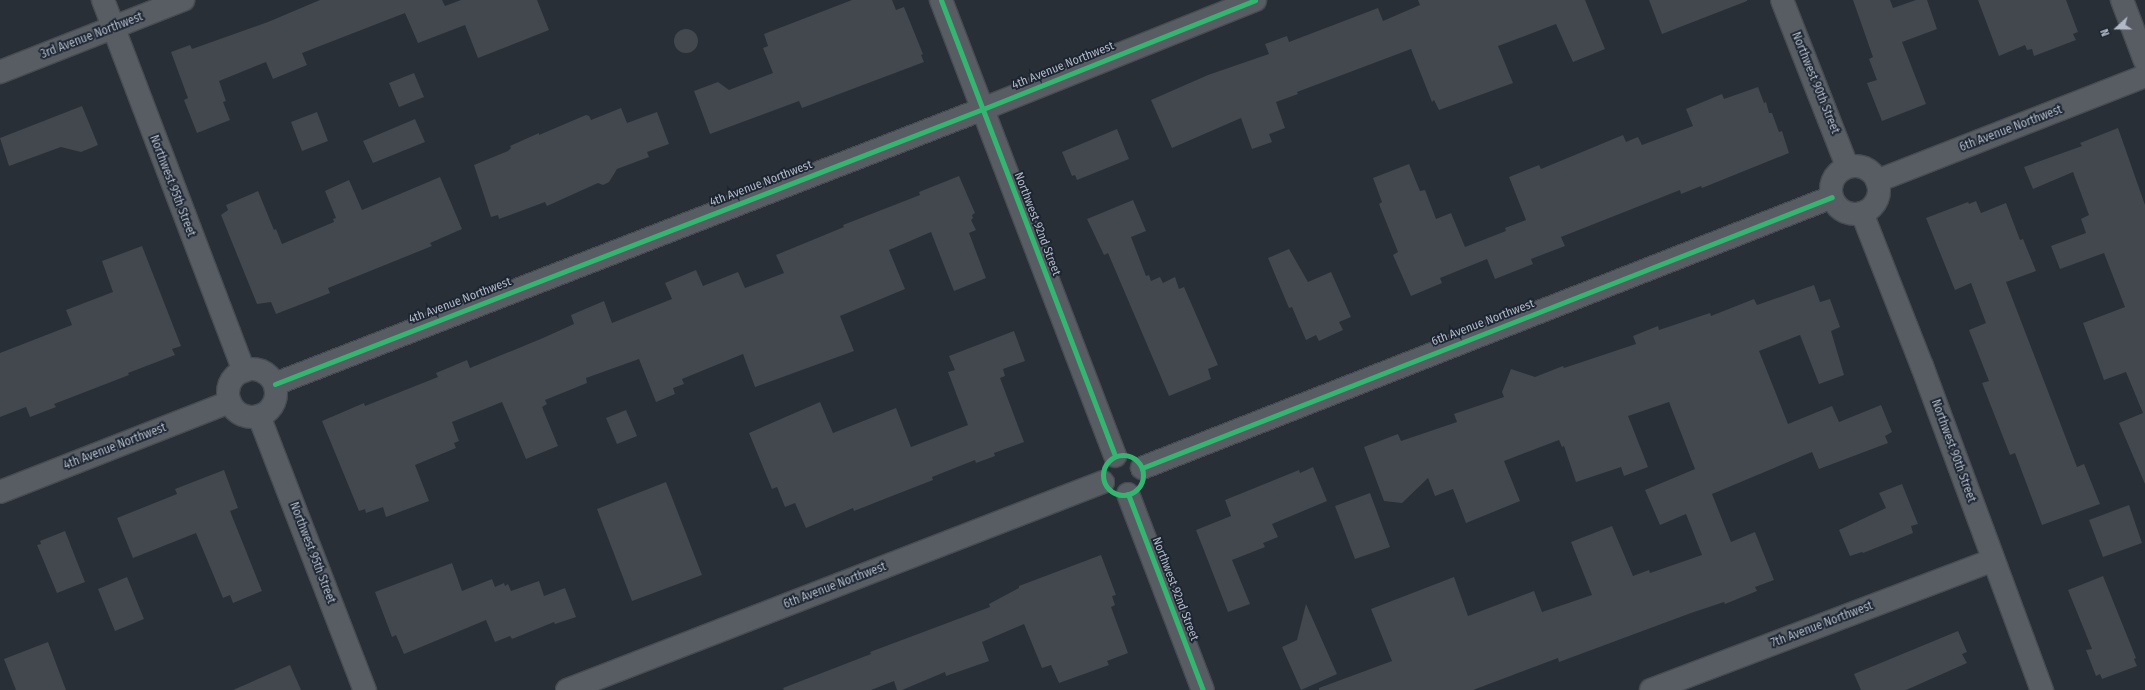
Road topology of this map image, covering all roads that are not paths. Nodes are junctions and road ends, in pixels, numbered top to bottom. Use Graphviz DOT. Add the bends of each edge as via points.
graph roads {
  1 [pos="103,0"];
  2 [pos="183,0"];
  3 [pos="941,0"];
  4 [pos="1255,0"];
  5 [pos="1782,0"];
  6 [pos="2122,0"];
  7 [pos="113,28"];
  8 [pos="2145,61"];
  9 [pos="0,72"];
  10 [pos="2145,76"];
  11 [pos="983,109"];
  12 [pos="1848,166"];
  13 [pos="1877,181"];
  14 [pos="1832,197"];
  15 [pos="1862,213"];
  16 [pos="244,370"];
  17 [pos="275,384"];
  18 [pos="230,402"];
  19 [pos="259,416"];
  20 [pos="1115,456"];
  21 [pos="1142,468"];
  22 [pos="1103,482"];
  23 [pos="0,492"];
  24 [pos="1128,494"];
  25 [pos="1993,560"];
  26 [pos="365,690"];
  27 [pos="567,690"];
  28 [pos="1203,690"];
  29 [pos="1651,690"];
  30 [pos="2042,690"];
  1 -- 7 [label="street, Northwest 95th Street"];
  2 -- 7 [label="street, 3rd Avenue Northwest"];
  3 -- 11 [label="street, Northwest 92nd Street"];
  4 -- 11 [label="street, 4th Avenue Northwest"];
  5 -- 12 [label="street, Northwest 90th Street"];
  6 -- 8 [label="street"];
  7 -- 9 [label="street, 3rd Avenue Northwest"];
  7 -- 16 [label="street, Northwest 95th Street"];
  10 -- 13 [label="street, 6th Avenue Northwest"];
  11 -- 17 [label="street, 4th Avenue Northwest"];
  11 -- 20 [label="street, Northwest 92nd Street"];
  12 -- 13 [label="street" via="1864,166 1871,171"];
  12 -- 14 [label="street" via="1834,176 1831,184"];
  13 -- 15 [label="street" via="1877,200"];
  14 -- 15 [label="street" via="1837,206 1844,211 1851,214"];
  14 -- 21 [label="street, 6th Avenue Northwest"];
  15 -- 25 [label="street, Northwest 90th Street" via="1922,366"];
  16 -- 17 [label="street" via="263,371"];
  16 -- 18 [label="street" via="233,378 229,385"];
  17 -- 19 [label="street" via="277,397 274,404 269,411"];
  18 -- 19 [label="street" via="241,414 248,417"];
  18 -- 23 [label="street, 4th Avenue Northwest"];
  19 -- 26 [label="street, Northwest 95th Street"];
  20 -- 21 [label="street" via="1131,456"];
  20 -- 22 [label="street" via="1103,467"];
  21 -- 24 [label="street" via="1143,479 1140,486"];
  22 -- 24 [label="street" via="1116,494"];
  22 -- 27 [label="street, 6th Avenue Northwest"];
  24 -- 28 [label="street, Northwest 92nd Street"];
  25 -- 29 [label="street, 7th Avenue Northwest"];
  25 -- 30 [label="street, Northwest 90th Street"];
}
